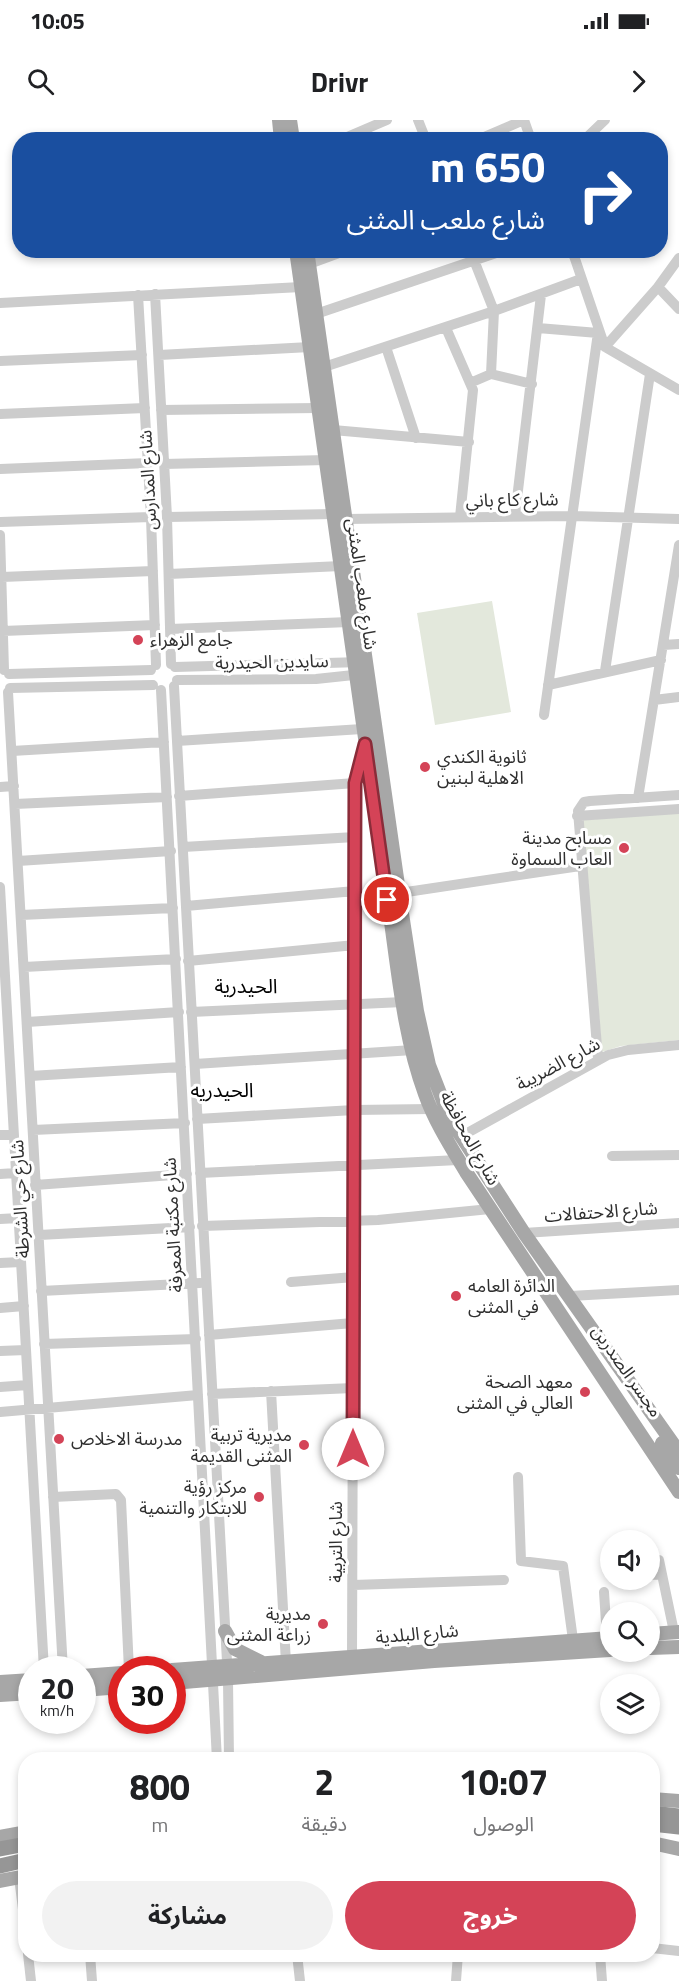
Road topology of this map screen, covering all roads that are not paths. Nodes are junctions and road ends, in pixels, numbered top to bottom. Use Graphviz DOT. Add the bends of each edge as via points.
graph roads {
  1 [pos="387,120"];
  2 [pos="524,120"];
  3 [pos="605,120"];
  4 [pos="359,132"];
  5 [pos="496,132"];
  6 [pos="592,132"];
  7 [pos="297,258"];
  8 [pos="308,258"];
  9 [pos="473,258"];
  10 [pos="484,258"];
  11 [pos="574,258"];
  12 [pos="679,258"];
  13 [pos="474,262"];
  14 [pos="581,279"];
  15 [pos="301,287"];
  16 [pos="658,287"];
  17 [pos="155,294"];
  18 [pos="138,295"];
  19 [pos="541,295"];
  20 [pos="0,303"];
  21 [pos="679,309"];
  22 [pos="494,312"];
  23 [pos="316,314"];
  24 [pos="446,328"];
  25 [pos="538,328"];
  26 [pos="598,333"];
  27 [pos="310,347"];
  28 [pos="386,347"];
  29 [pos="605,347"];
  30 [pos="142,355"];
  31 [pos="159,356"];
  32 [pos="0,361"];
  33 [pos="324,367"];
  34 [pos="650,374"];
  35 [pos="490,375"];
  36 [pos="470,383"];
  37 [pos="531,384"];
  38 [pos="679,390"];
  39 [pos="145,408"];
  40 [pos="318,408"];
  41 [pos="161,410"];
  42 [pos="0,414"];
  43 [pos="330,435"];
  44 [pos="416,438"];
  45 [pos="469,442"];
  46 [pos="326,460"];
  47 [pos="148,463"];
  48 [pos="164,464"];
  49 [pos="0,468"];
  50 [pos="340,516"];
  51 [pos="515,516"];
  52 [pos="573,516"];
  53 [pos="151,517"];
  54 [pos="167,517"];
  55 [pos="460,517"];
  56 [pos="627,518"];
  57 [pos="679,519"];
  58 [pos="0,522"];
  59 [pos="0,535"];
  60 [pos="679,544"];
  61 [pos="341,566"];
  62 [pos="153,571"];
  63 [pos="169,574"];
  64 [pos="2,577"];
  65 [pos="349,622"];
  66 [pos="155,625"];
  67 [pos="170,629"];
  68 [pos="3,631"];
  69 [pos="679,644"];
  70 [pos="663,645"];
  71 [pos="661,660"];
  72 [pos="172,665"];
  73 [pos="154,667"];
  74 [pos="360,668"];
  75 [pos="4,671"];
  76 [pos="605,671"];
  77 [pos="176,683"];
  78 [pos="548,685"];
  79 [pos="157,687"];
  80 [pos="6,692"];
  81 [pos="679,697"];
  82 [pos="654,700"];
  83 [pos="544,714"];
  84 [pos="362,729"];
  85 [pos="177,741"];
  86 [pos="164,742"];
  87 [pos="365,744"];
  88 [pos="12,751"];
  89 [pos="355,783"];
  90 [pos="14,786"];
  91 [pos="0,788"];
  92 [pos="679,795"];
  93 [pos="167,796"];
  94 [pos="179,796"];
  95 [pos="638,798"];
  96 [pos="15,804"];
  97 [pos="679,809"];
  98 [pos="577,816"];
  99 [pos="355,837"];
  100 [pos="183,846"];
  101 [pos="171,851"];
  102 [pos="18,861"];
  103 [pos="580,866"];
  104 [pos="0,887"];
  105 [pos="355,891"];
  106 [pos="400,893"];
  107 [pos="186,906"];
  108 [pos="173,908"];
  109 [pos="21,915"];
  110 [pos="397,921"];
  111 [pos="355,945"];
  112 [pos="176,959"];
  113 [pos="188,961"];
  114 [pos="24,967"];
  115 [pos="25,996"];
  116 [pos="6,997"];
  117 [pos="403,1002"];
  118 [pos="355,1004"];
  119 [pos="179,1012"];
  120 [pos="191,1012"];
  121 [pos="27,1022"];
  122 [pos="679,1046"];
  123 [pos="413,1050"];
  124 [pos="354,1054"];
  125 [pos="598,1059"];
  126 [pos="195,1064"];
  127 [pos="182,1066"];
  128 [pos="30,1076"];
  129 [pos="6,1089"];
  130 [pos="431,1109"];
  131 [pos="354,1110"];
  132 [pos="197,1119"];
  133 [pos="185,1123"];
  134 [pos="33,1130"];
  135 [pos="0,1135"];
  136 [pos="14,1135"];
  137 [pos="460,1137"];
  138 [pos="33,1147"];
  139 [pos="15,1148"];
  140 [pos="679,1155"];
  141 [pos="612,1156"];
  142 [pos="458,1160"];
  143 [pos="354,1164"];
  144 [pos="16,1173"];
  145 [pos="200,1173"];
  146 [pos="0,1174"];
  147 [pos="187,1174"];
  148 [pos="35,1185"];
  149 [pos="490,1209"];
  150 [pos="19,1218"];
  151 [pos="0,1219"];
  152 [pos="354,1220"];
  153 [pos="679,1223"];
  154 [pos="202,1226"];
  155 [pos="190,1227"];
  156 [pos="524,1233"];
  157 [pos="39,1235"];
  158 [pos="21,1262"];
  159 [pos="0,1263"];
  160 [pos="354,1277"];
  161 [pos="206,1282"];
  162 [pos="291,1282"];
  163 [pos="193,1283"];
  164 [pos="679,1290"];
  165 [pos="42,1291"];
  166 [pos="572,1300"];
  167 [pos="24,1306"];
  168 [pos="0,1308"];
  169 [pos="561,1314"];
  170 [pos="352,1323"];
  171 [pos="209,1335"];
  172 [pos="196,1339"];
  173 [pos="44,1344"];
  174 [pos="591,1344"];
  175 [pos="26,1350"];
  176 [pos="0,1351"];
  177 [pos="28,1385"];
  178 [pos="0,1387"];
  179 [pos="353,1388"];
  180 [pos="271,1391"];
  181 [pos="212,1394"];
  182 [pos="198,1395"];
  183 [pos="48,1408"];
  184 [pos="29,1409"];
  185 [pos="0,1412"];
  186 [pos="679,1452"];
  187 [pos="679,1468"];
  188 [pos="518,1477"];
  189 [pos="679,1480"];
  190 [pos="679,1492"];
  191 [pos="53,1497"];
  192 [pos="660,1565"];
  193 [pos="662,1574"];
  194 [pos="504,1580"];
  195 [pos="353,1585"];
  196 [pos="604,1592"];
  197 [pos="605,1602"];
  198 [pos="225,1631"];
  199 [pos="660,1634"];
  200 [pos="677,1635"];
  201 [pos="573,1640"];
  202 [pos="600,1642"];
  203 [pos="600,1643"];
  204 [pos="660,1644"];
  205 [pos="679,1647"];
  206 [pos="660,1648"];
  207 [pos="43,1656"];
  208 [pos="62,1656"];
  209 [pos="128,1656"];
  210 [pos="352,1658"];
  211 [pos="384,1660"];
  212 [pos="286,1663"];
  213 [pos="266,1664"];
  214 [pos="186,1671"];
  215 [pos="220,1674"];
  216 [pos="186,1680"];
  217 [pos="18,1681"];
  218 [pos="0,1682"];
  219 [pos="18,1694"];
  220 [pos="0,1695"];
  221 [pos="216,1742"];
  222 [pos="229,1742"];
  223 [pos="217,1752"];
  224 [pos="229,1752"];
  225 [pos="660,1800"];
  226 [pos="679,1801"];
  227 [pos="660,1807"];
  228 [pos="679,1809"];
  229 [pos="660,1814"];
  230 [pos="679,1816"];
  231 [pos="660,1825"];
  232 [pos="679,1827"];
  233 [pos="660,1832"];
  234 [pos="679,1833"];
  235 [pos="18,1834"];
  236 [pos="0,1837"];
  237 [pos="660,1842"];
  238 [pos="679,1843"];
  239 [pos="660,1844"];
  240 [pos="18,1846"];
  241 [pos="679,1849"];
  242 [pos="0,1850"];
  243 [pos="18,1862"];
  244 [pos="0,1866"];
  245 [pos="18,1877"];
  246 [pos="0,1881"];
  247 [pos="660,1949"];
  248 [pos="679,1951"];
  249 [pos="29,1962"];
  250 [pos="91,1962"];
  251 [pos="298,1962"];
  252 [pos="457,1962"];
  253 [pos="601,1962"];
  254 [pos="31,1981"];
  255 [pos="92,1981"];
  256 [pos="300,1981"];
  257 [pos="456,1981"];
  258 [pos="602,1981"];
  1 -- 4 [label="street"];
  2 -- 5 [label="street"];
  3 -- 6 [label="street"];
  7 -- 15 [label="main road, شارع ملعب المثنى"];
  8 -- 23 [label="main road, شارع ملعب المثنى"];
  9 -- 13 [label="street"];
  10 -- 13 [label="street"];
  11 -- 14 [label="street"];
  12 -- 16 [label="street"];
  13 -- 22 [label="street"];
  13 -- 23 [label="street"];
  14 -- 19 [label="street"];
  14 -- 26 [label="street"];
  15 -- 17 [label="street"];
  15 -- 27 [label="main road, شارع ملعب المثنى"];
  16 -- 21 [label="street"];
  16 -- 29 [label="street"];
  17 -- 18 [label="street"];
  17 -- 31 [label="street, شارع المدارس"];
  18 -- 20 [label="street"];
  18 -- 30 [label="street, شارع المدارس"];
  19 -- 22 [label="street"];
  19 -- 25 [label="street"];
  22 -- 24 [label="street"];
  22 -- 35 [label="street"];
  23 -- 33 [label="main road, شارع ملعب المثنى"];
  24 -- 28 [label="street"];
  24 -- 36 [label="street"];
  25 -- 26 [label="street"];
  25 -- 37 [label="street"];
  26 -- 29 [label="street"];
  26 -- 52 [label="street"];
  27 -- 31 [label="street"];
  27 -- 40 [label="main road, شارع ملعب المثنى"];
  28 -- 33 [label="street"];
  28 -- 44 [label="street"];
  29 -- 34 [label="street"];
  30 -- 32 [label="street"];
  30 -- 39 [label="street, شارع المدارس"];
  31 -- 41 [label="street, شارع المدارس"];
  33 -- 43 [label="main road, شارع ملعب المثنى"];
  34 -- 38 [label="street"];
  34 -- 56 [label="street"];
  35 -- 36 [label="street"];
  35 -- 37 [label="street"];
  36 -- 45 [label="street" via="473,398"];
  37 -- 51 [label="street"];
  39 -- 42 [label="street"];
  39 -- 47 [label="street, شارع المدارس"];
  40 -- 41 [label="street"];
  40 -- 43 [label="main road, شارع ملعب المثنى"];
  41 -- 48 [label="street, شارع المدارس"];
  43 -- 44 [label="street"];
  43 -- 46 [label="main road, شارع ملعب المثنى"];
  43 -- 50 [label="main road, شارع ملعب المثنى"];
  44 -- 45 [label="street"];
  45 -- 55 [label="street"];
  46 -- 48 [label="street"];
  46 -- 50 [label="main road, شارع ملعب المثنى"];
  47 -- 49 [label="street"];
  47 -- 53 [label="street, شارع المدارس"];
  48 -- 54 [label="street, شارع المدارس"];
  50 -- 54 [label="street, شارع كاع باني"];
  50 -- 55 [label="street, شارع كاع باني"];
  50 -- 61 [label="main road, شارع ملعب المثنى"];
  50 -- 74 [label="main road, شارع ملعب المثنى"];
  51 -- 52 [label="street, شارع كاع باني"];
  51 -- 55 [label="street, شارع كاع باني"];
  52 -- 56 [label="street, شارع كاع باني"];
  52 -- 78 [label="street"];
  53 -- 58 [label="street"];
  53 -- 62 [label="street, شارع المدارس"];
  54 -- 63 [label="street, شارع المدارس"];
  56 -- 57 [label="street, شارع كاع باني"];
  56 -- 76 [label="street"];
  59 -- 64 [label="street, شارع حي الشرطة"];
  60 -- 70 [label="street"];
  61 -- 63 [label="street"];
  61 -- 65 [label="main road, شارع ملعب المثنى"];
  62 -- 64 [label="street"];
  62 -- 66 [label="street, شارع المدارس"];
  63 -- 67 [label="street, شارع المدارس"];
  64 -- 68 [label="street, شارع حي الشرطة"];
  65 -- 67 [label="street"];
  65 -- 74 [label="main road, شارع ملعب المثنى"];
  66 -- 68 [label="street"];
  66 -- 73 [label="street, شارع المدارس"];
  67 -- 72 [label="street, شارع المدارس"];
  68 -- 75 [label="street, شارع حي الشرطة"];
  69 -- 70 [label="street"];
  70 -- 71 [label="street"];
  71 -- 76 [label="street"];
  71 -- 82 [label="street"];
  72 -- 73 [label="street, سايدين الحيدرية"];
  72 -- 74 [label="street, سايدين الحيدرية"];
  72 -- 77 [label="street, شارع المدارس"];
  73 -- 75 [label="street, سايدين الحيدرية"];
  73 -- 79 [label="street, شارع المدارس" via="150,678"];
  74 -- 77 [label="street, سايدين الحيدرية" via="316,679"];
  74 -- 84 [label="main road, شارع ملعب المثنى"];
  74 -- 106 [label="main road, شارع ملعب المثنى"];
  75 -- 80 [label="street, شارع حي الشرطة"];
  76 -- 78 [label="street"];
  77 -- 79 [label="street, سايدين الحيدرية"];
  77 -- 85 [label="street, شارع مكتبة المعرفة"];
  78 -- 83 [label="street"];
  79 -- 80 [label="street, سايدين الحيدرية"];
  79 -- 86 [label="street, شارع مكتبة المعرفة"];
  80 -- 88 [label="street, شارع حي الشرطة"];
  81 -- 82 [label="street"];
  82 -- 95 [label="street"];
  84 -- 85 [label="street"];
  84 -- 87 [label="main road, شارع ملعب المثنى"];
  85 -- 94 [label="street, شارع مكتبة المعرفة"];
  86 -- 88 [label="street"];
  86 -- 93 [label="street, شارع مكتبة المعرفة"];
  87 -- 89 [label="street, شارع التربية"];
  87 -- 110 [label="main road, شارع ملعب المثنى"];
  88 -- 90 [label="street, شارع حي الشرطة"];
  89 -- 94 [label="street"];
  89 -- 99 [label="street, شارع التربية"];
  90 -- 91 [label="street"];
  90 -- 96 [label="street, شارع حي الشرطة"];
  92 -- 95 [label="street"];
  93 -- 96 [label="street"];
  93 -- 101 [label="street, شارع مكتبة المعرفة"];
  94 -- 100 [label="street, شارع مكتبة المعرفة"];
  95 -- 98 [label="street" via="590,801 580,806"];
  96 -- 102 [label="street, شارع حي الشرطة"];
  97 -- 98 [label="street"];
  98 -- 103 [label="street"];
  99 -- 100 [label="street"];
  99 -- 105 [label="street, شارع التربية"];
  100 -- 107 [label="street, شارع مكتبة المعرفة"];
  101 -- 102 [label="street"];
  101 -- 108 [label="street, شارع مكتبة المعرفة"];
  102 -- 109 [label="street, شارع حي الشرطة"];
  103 -- 106 [label="street"];
  103 -- 125 [label="street"];
  104 -- 116 [label="street, شارع حي الشرطة"];
  105 -- 107 [label="street"];
  105 -- 111 [label="street, شارع التربية"];
  106 -- 110 [label="main road, شارع ملعب المثنى"];
  107 -- 113 [label="street, شارع مكتبة المعرفة"];
  108 -- 109 [label="street"];
  108 -- 112 [label="street, شارع مكتبة المعرفة"];
  109 -- 114 [label="street, شارع حي الشرطة"];
  110 -- 117 [label="main road, شارع المحافظة"];
  110 -- 137 [label="main road, شارع المحافظة" via="429,1065 442,1103"];
  111 -- 113 [label="street"];
  111 -- 118 [label="street, شارع التربية"];
  112 -- 114 [label="street"];
  112 -- 119 [label="street, شارع مكتبة المعرفة"];
  113 -- 120 [label="street, شارع مكتبة المعرفة"];
  114 -- 115 [label="street, شارع حي الشرطة"];
  115 -- 116 [label="street"];
  115 -- 121 [label="street, شارع حي الشرطة"];
  116 -- 129 [label="street, شارع حي الشرطة"];
  117 -- 118 [label="street"];
  117 -- 123 [label="main road, شارع المحافظة"];
  118 -- 120 [label="street"];
  118 -- 124 [label="street, شارع التربية"];
  119 -- 121 [label="street"];
  119 -- 127 [label="street, شارع مكتبة المعرفة"];
  120 -- 126 [label="street, شارع مكتبة المعرفة"];
  121 -- 128 [label="street, شارع حي الشرطة"];
  122 -- 125 [label="street, شارع الضريبة" via="628,1050"];
  123 -- 124 [label="street"];
  123 -- 130 [label="main road, شارع المحافظة"];
  124 -- 126 [label="street"];
  124 -- 131 [label="street, شارع التربية"];
  125 -- 137 [label="street, شارع الضريبة"];
  126 -- 132 [label="street, شارع مكتبة المعرفة"];
  127 -- 128 [label="street"];
  127 -- 133 [label="street, شارع مكتبة المعرفة"];
  128 -- 134 [label="street, شارع حي الشرطة"];
  129 -- 136 [label="street, شارع حي الشرطة"];
  130 -- 131 [label="street"];
  130 -- 142 [label="main road, شارع المحافظة"];
  131 -- 132 [label="street"];
  131 -- 143 [label="street, شارع التربية"];
  132 -- 145 [label="street, شارع مكتبة المعرفة"];
  133 -- 134 [label="street"];
  133 -- 147 [label="street, شارع مكتبة المعرفة"];
  134 -- 138 [label="street, شارع حي الشرطة"];
  135 -- 136 [label="street"];
  136 -- 139 [label="street, شارع حي الشرطة"];
  137 -- 156 [label="main road, شارع المحافظة"];
  138 -- 139 [label="street"];
  138 -- 148 [label="street, شارع حي الشرطة"];
  139 -- 144 [label="street, شارع حي الشرطة"];
  140 -- 141 [label="street"];
  142 -- 143 [label="street"];
  142 -- 149 [label="main road, شارع المحافظة"];
  143 -- 145 [label="street"];
  143 -- 152 [label="street, شارع التربية"];
  144 -- 146 [label="street"];
  144 -- 150 [label="street, شارع حي الشرطة"];
  145 -- 154 [label="street, شارع مكتبة المعرفة"];
  147 -- 148 [label="street"];
  147 -- 155 [label="street, شارع مكتبة المعرفة"];
  148 -- 157 [label="street, شارع حي الشرطة"];
  149 -- 152 [label="street"];
  149 -- 169 [label="main road, شارع المحافظة"];
  150 -- 151 [label="street"];
  150 -- 158 [label="street, شارع حي الشرطة"];
  152 -- 154 [label="street"];
  152 -- 160 [label="street, شارع التربية"];
  153 -- 156 [label="street, شارع الاحتفالات"];
  154 -- 161 [label="street, شارع مكتبة المعرفة"];
  155 -- 157 [label="street"];
  155 -- 163 [label="street, شارع مكتبة المعرفة"];
  156 -- 166 [label="main road, شارع المحافظة"];
  157 -- 165 [label="street, شارع حي الشرطة"];
  158 -- 159 [label="street"];
  158 -- 167 [label="street, شارع حي الشرطة"];
  160 -- 162 [label="street"];
  160 -- 170 [label="street, شارع التربية"];
  161 -- 163 [label="street"];
  161 -- 171 [label="street, شارع مكتبة المعرفة"];
  163 -- 165 [label="street"];
  163 -- 172 [label="street, شارع مكتبة المعرفة"];
  164 -- 166 [label="street"];
  165 -- 173 [label="street, شارع حي الشرطة"];
  166 -- 174 [label="main road, مجسر الصدرين"];
  166 -- 186 [label="main road"];
  167 -- 168 [label="street"];
  167 -- 175 [label="street, شارع حي الشرطة"];
  169 -- 174 [label="main road, مجسر الصدرين"];
  169 -- 190 [label="main road"];
  170 -- 171 [label="street"];
  170 -- 179 [label="street, شارع التربية"];
  171 -- 181 [label="street, شارع مكتبة المعرفة"];
  172 -- 173 [label="street"];
  172 -- 182 [label="street, شارع مكتبة المعرفة"];
  173 -- 183 [label="street, شارع حي الشرطة"];
  174 -- 187 [label="main road, مجسر الصدرين"];
  174 -- 189 [label="main road, مجسر الصدرين"];
  175 -- 176 [label="street"];
  175 -- 177 [label="street, شارع حي الشرطة"];
  177 -- 178 [label="street"];
  177 -- 184 [label="street, شارع حي الشرطة"];
  179 -- 180 [label="street"];
  179 -- 195 [label="street, شارع التربية"];
  180 -- 181 [label="street"];
  180 -- 212 [label="street"];
  181 -- 198 [label="street, شارع مكتبة المعرفة"];
  182 -- 183 [label="street"];
  182 -- 215 [label="street, شارع مكتبة المعرفة"];
  183 -- 184 [label="street"];
  183 -- 191 [label="street, شارع حي الشرطة"];
  184 -- 185 [label="street"];
  184 -- 207 [label="street, شارع حي الشرطة"];
  188 -- 201 [label="street" via="521,1561 563,1566"];
  191 -- 208 [label="street, شارع حي الشرطة"];
  191 -- 209 [label="street" via="116,1494 121,1500"];
  192 -- 193 [label="street"];
  193 -- 200 [label="street"];
  194 -- 195 [label="street"];
  195 -- 210 [label="street, شارع التربية"];
  196 -- 197 [label="street"];
  198 -- 213 [label="main road" via="235,1648"];
  198 -- 215 [label="street, شارع مكتبة المعرفة"];
  199 -- 200 [label="main road"];
  200 -- 204 [label="main road"];
  201 -- 202 [label="main road, شارع البلدية"];
  201 -- 211 [label="main road, شارع البلدية"];
  203 -- 211 [label="main road, شارع البلدية"];
  205 -- 206 [label="main road"];
  210 -- 211 [label="main road, شارع البلدية"];
  210 -- 212 [label="main road, شارع البلدية"];
  211 -- 215 [label="main road, شارع البلدية"];
  212 -- 213 [label="main road, شارع البلدية"];
  213 -- 215 [label="main road, شارع البلدية"];
  214 -- 215 [label="main road"];
  215 -- 216 [label="main road"];
  215 -- 221 [label="street, شارع مكتبة المعرفة"];
  215 -- 222 [label="street"];
  217 -- 218 [label="main road"];
  219 -- 220 [label="main road"];
  221 -- 222 [label="street"];
  221 -- 223 [label="street, شارع مكتبة المعرفة"];
  222 -- 224 [label="street"];
  225 -- 226 [label="main road"];
  227 -- 228 [label="main road"];
  229 -- 230 [label="highway"];
  231 -- 232 [label="highway"];
  233 -- 234 [label="highway"];
  235 -- 236 [label="main road"];
  237 -- 238 [label="main road"];
  239 -- 241 [label="main road"];
  240 -- 242 [label="highway"];
  243 -- 244 [label="highway"];
  245 -- 246 [label="main road"];
  247 -- 248 [label="street"];
  249 -- 254 [label="street"];
  250 -- 255 [label="street"];
  251 -- 256 [label="street"];
  252 -- 257 [label="street"];
  253 -- 258 [label="street"];
}
